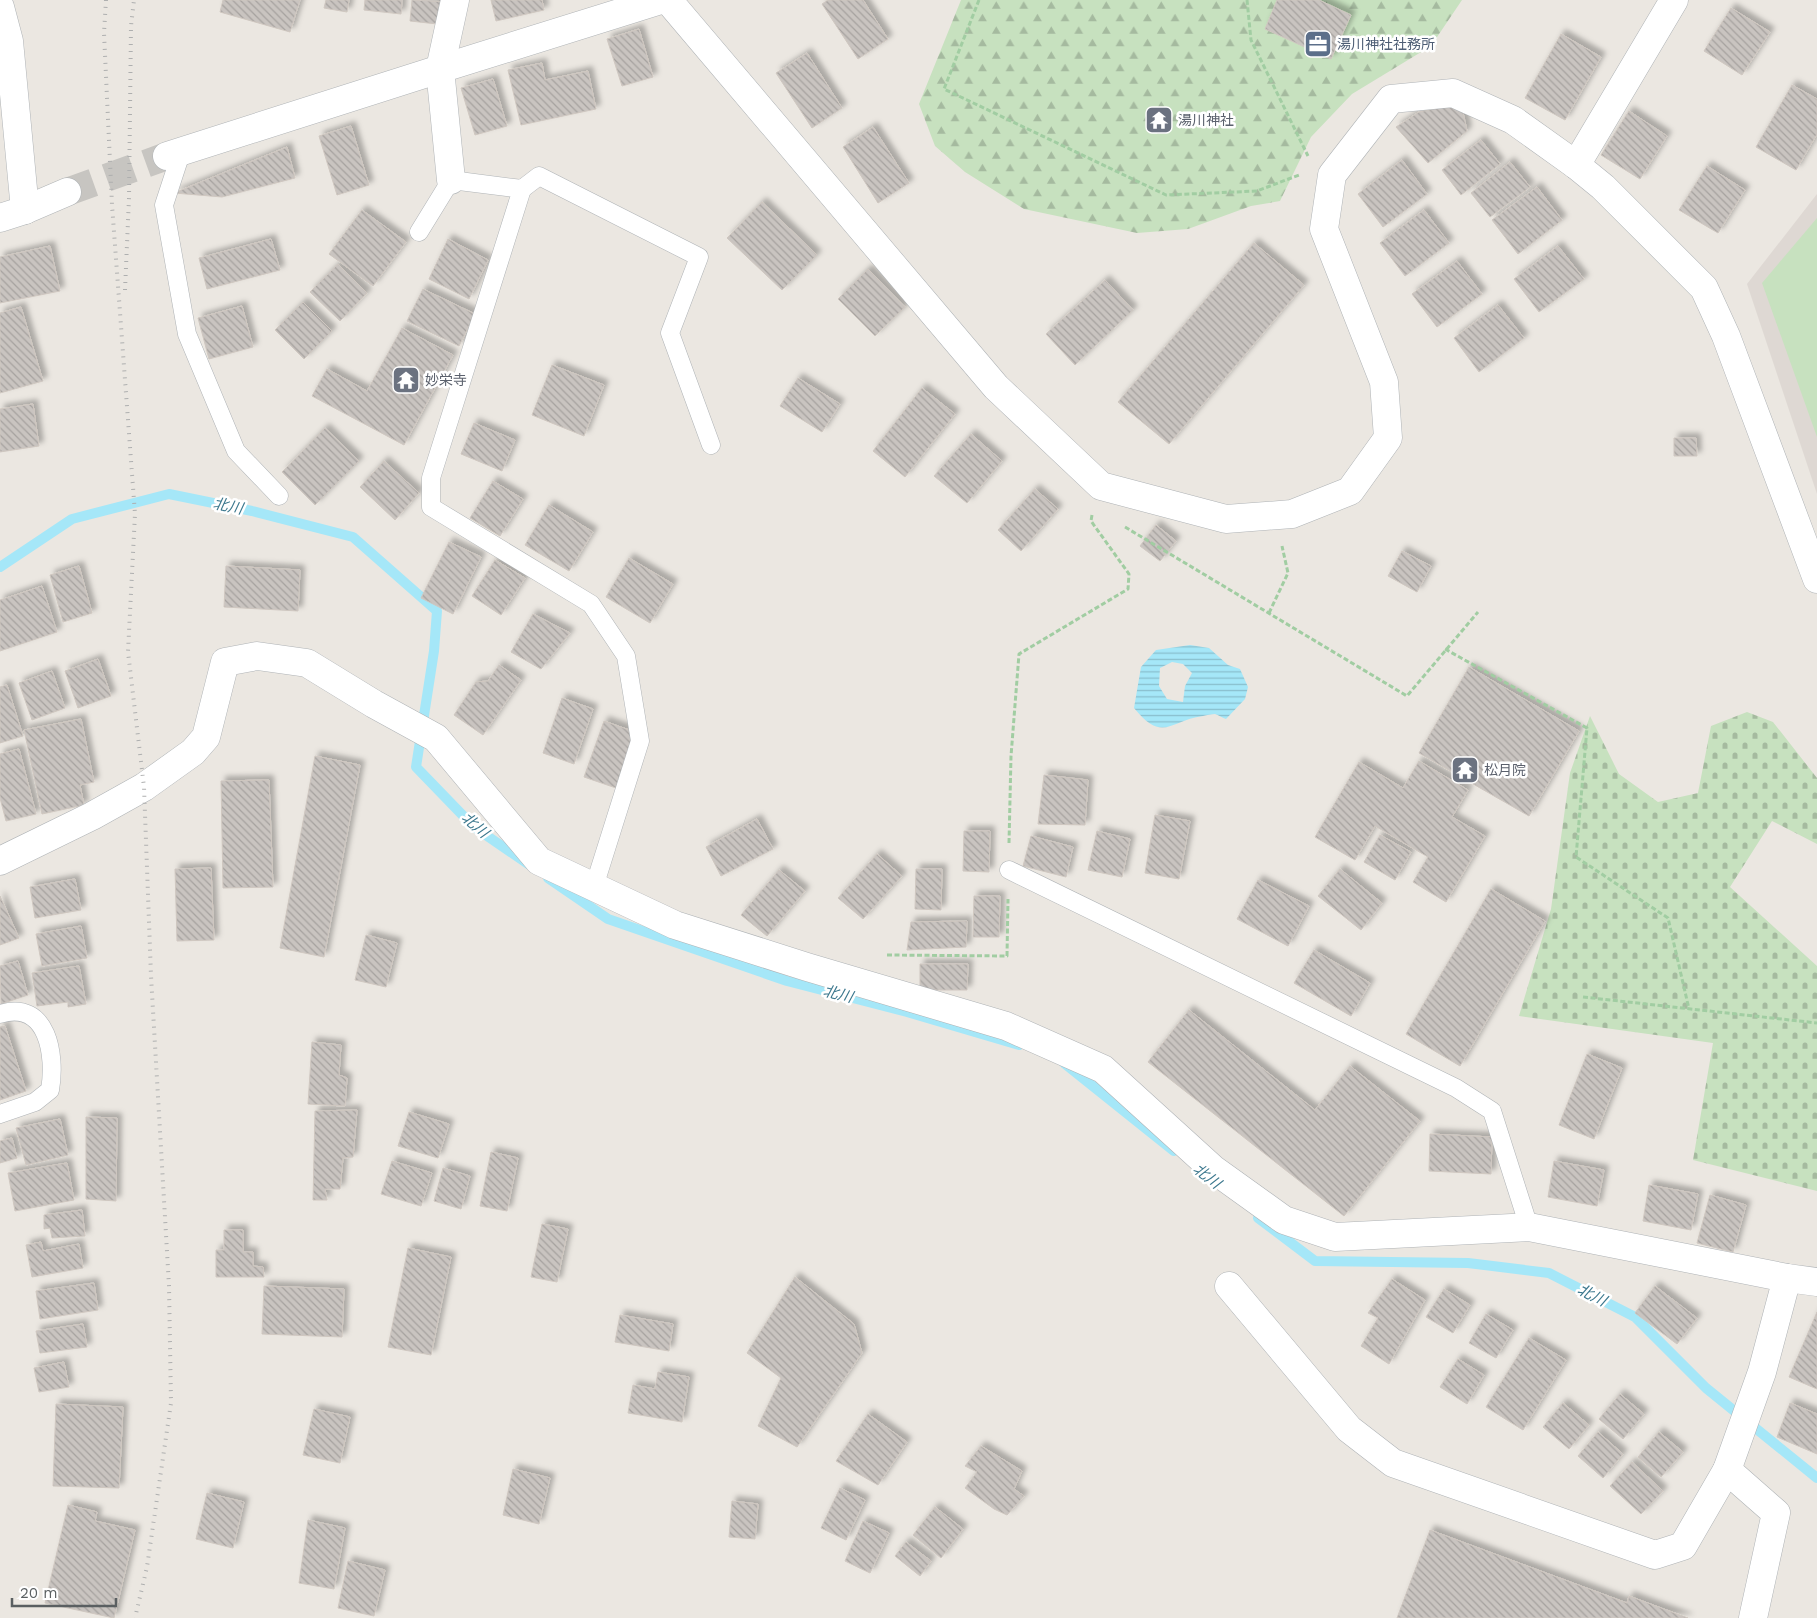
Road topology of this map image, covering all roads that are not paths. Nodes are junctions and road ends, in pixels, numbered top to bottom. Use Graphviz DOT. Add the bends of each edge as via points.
graph roads {
  1 [pos="455,0"];
  2 [pos="661,0"];
  3 [pos="668,0"];
  4 [pos="1674,0"];
  5 [pos="0,7"];
  6 [pos="440,68"];
  7 [pos="175,153"];
  8 [pos="1576,165"];
  9 [pos="451,180"];
  10 [pos="522,189"];
  11 [pos="68,192"];
  12 [pos="25,210"];
  13 [pos="0,218"];
  14 [pos="419,232"];
  15 [pos="711,445"];
  16 [pos="279,496"];
  17 [pos="1817,579"];
  18 [pos="0,861"];
  19 [pos="1009,870"];
  20 [pos="594,887"];
  21 [pos="0,1014"];
  22 [pos="0,1114"];
  23 [pos="1530,1227"];
  24 [pos="1787,1278"];
  25 [pos="1817,1282"];
  26 [pos="1229,1286"];
  27 [pos="1727,1470"];
  28 [pos="1753,1618"];
  1 -- 6 [label="street"];
  2 -- 6 [label="street"];
  3 -- 8 [label="street" via="996,388 1101,486 1226,519 1292,514 1350,490 1388,438 1384,382 1324,229 1323,172 1391,99 1453,93 1513,120"];
  4 -- 8 [label="street"];
  5 -- 12 [label="street" via="9,41"];
  6 -- 7 [label="street"];
  6 -- 9 [label="street"];
  7 -- 16 [label="lane" via="164,205 187,334 236,451"];
  8 -- 17 [label="street" via="1704,288 1726,336"];
  9 -- 10 [label="lane"];
  9 -- 14 [label="lane"];
  10 -- 15 [label="lane" via="539,176 699,257 670,333"];
  10 -- 20 [label="lane" via="430,478 431,507 591,604 626,656 640,741"];
  11 -- 12 [label="street"];
  12 -- 13 [label="street"];
  18 -- 20 [label="street" via="144,787 193,752 206,736 224,662 257,656 307,663 436,738 539,861"];
  19 -- 23 [label="lane" via="1456,1088 1492,1112"];
  20 -- 23 [label="street" via="675,925 1006,1026 1102,1069 1213,1169 1284,1220 1335,1237"];
  21 -- 22 [label="lane" via="11,1011 30,1014 39,1022 47,1038 52,1079 50,1090 35,1102"];
  23 -- 24 [label="street"];
  24 -- 25 [label="street"];
  24 -- 27 [label="street" via="1762,1372"];
  26 -- 27 [label="street" via="1349,1429 1393,1463 1655,1555 1682,1546"];
  27 -- 28 [label="street" via="1776,1513"];
}
